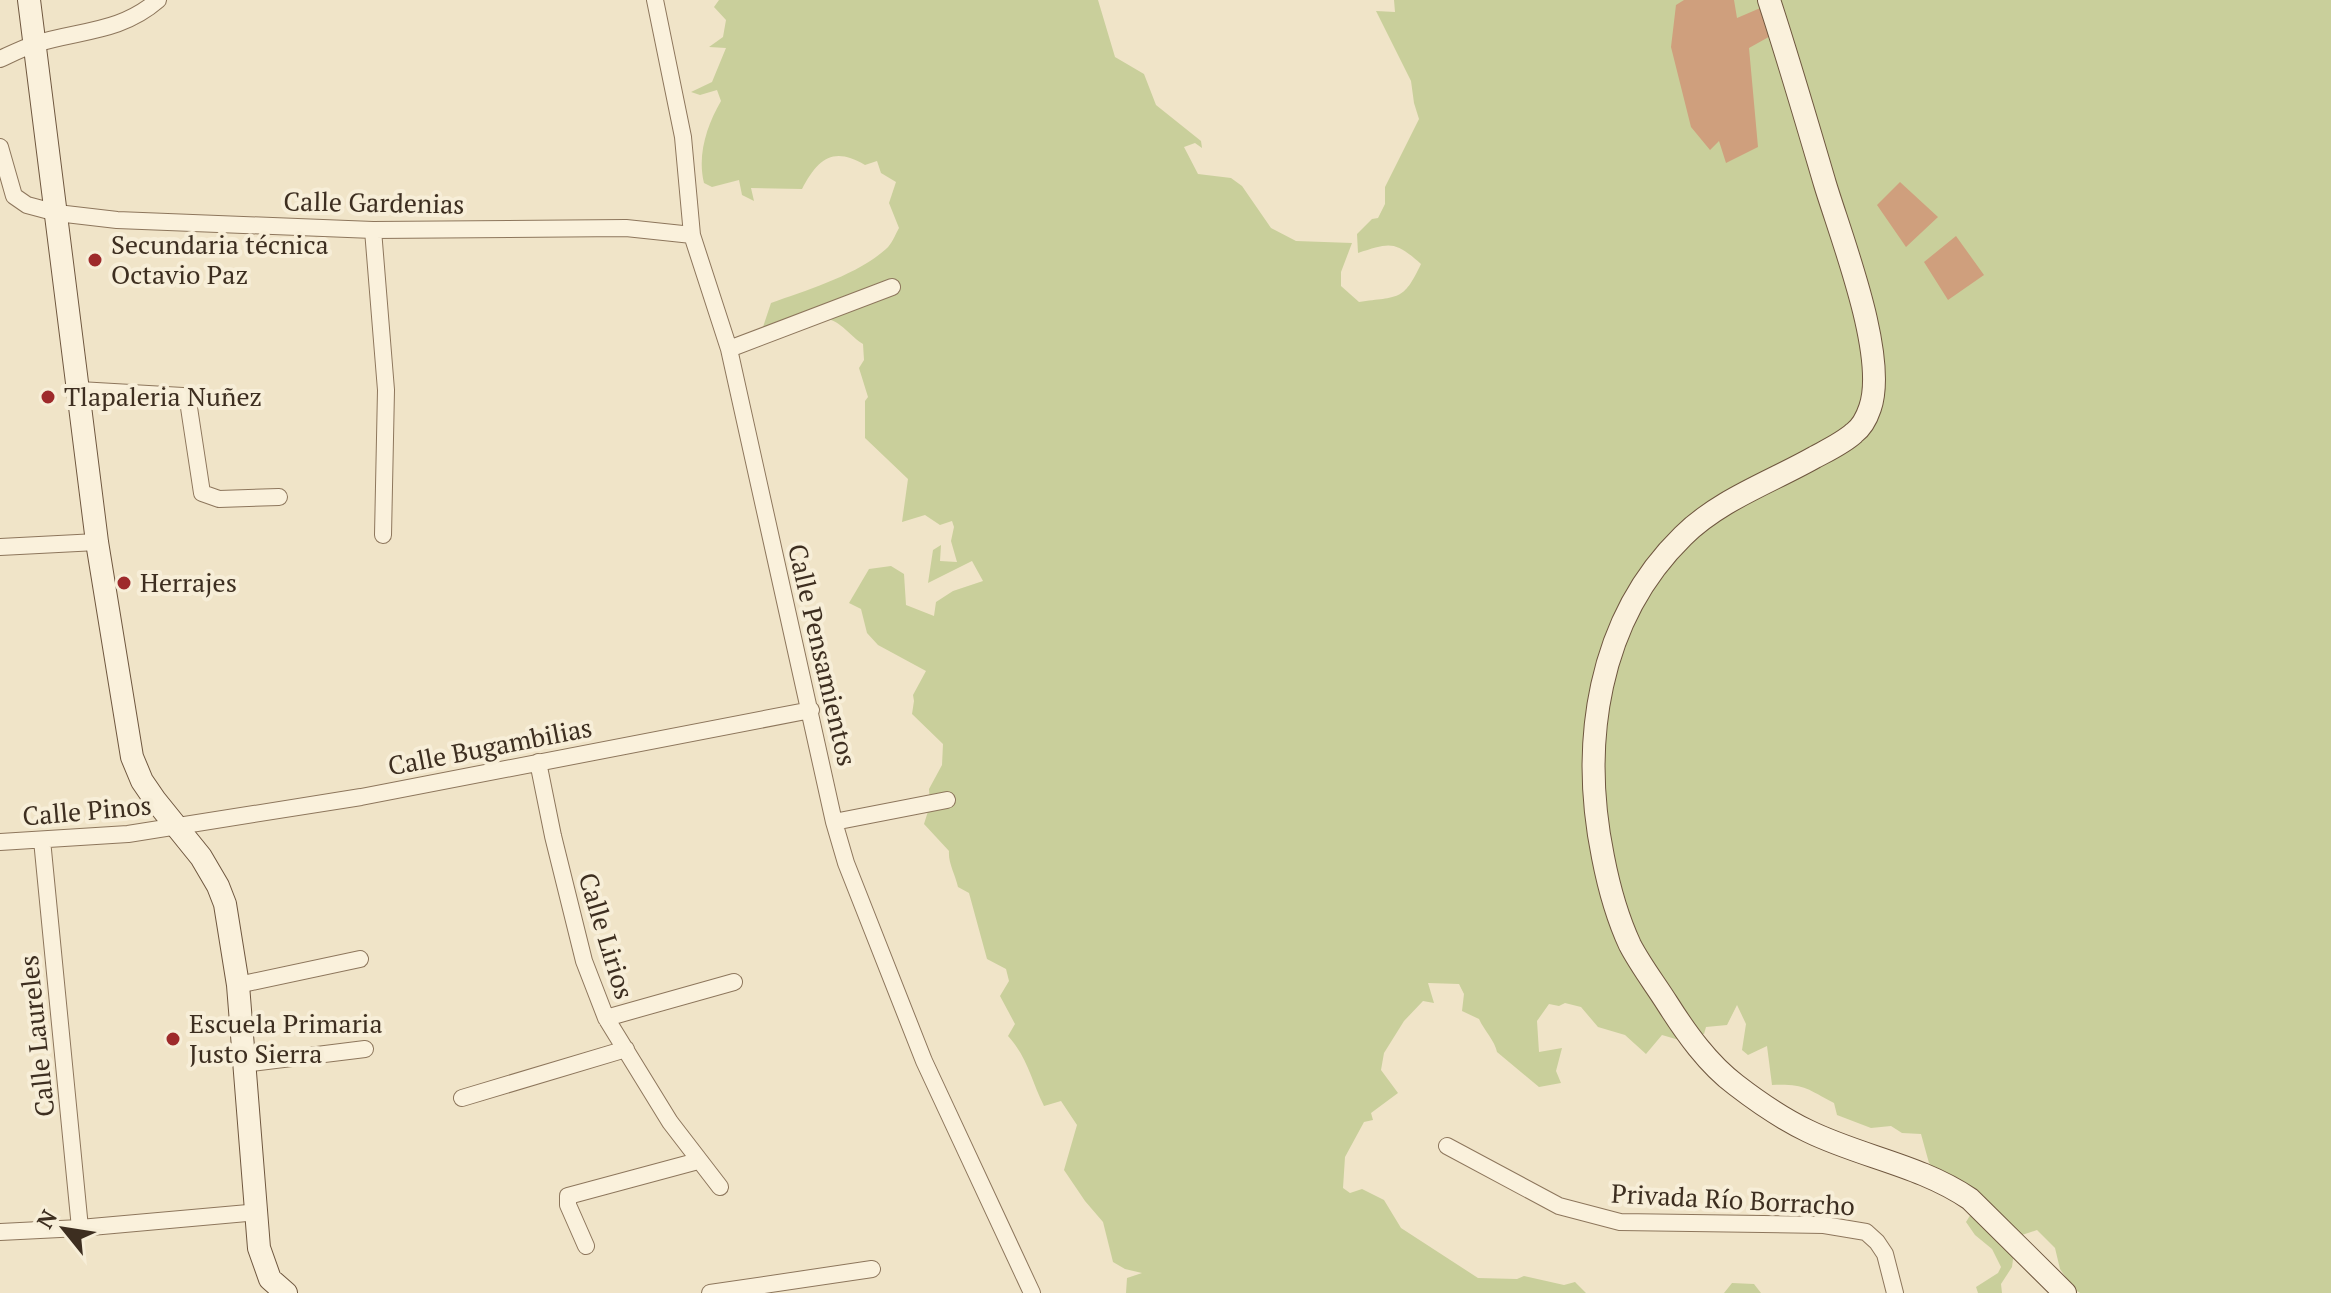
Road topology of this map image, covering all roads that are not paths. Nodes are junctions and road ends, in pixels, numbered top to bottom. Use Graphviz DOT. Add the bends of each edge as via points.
graph roads {
  1 [pos="29,0"];
  2 [pos="158,0"];
  3 [pos="655,0"];
  4 [pos="1769,0"];
  5 [pos="35,44"];
  6 [pos="0,59"];
  7 [pos="0,147"];
  8 [pos="57,213"];
  9 [pos="373,230"];
  10 [pos="692,235"];
  11 [pos="892,287"];
  12 [pos="729,349"];
  13 [pos="79,390"];
  14 [pos="279,497"];
  15 [pos="383,535"];
  16 [pos="97,542"];
  17 [pos="0,547"];
  18 [pos="811,710"];
  19 [pos="538,762"];
  20 [pos="947,800"];
  21 [pos="834,822"];
  22 [pos="178,826"];
  23 [pos="42,840"];
  24 [pos="0,842"];
  25 [pos="360,959"];
  26 [pos="734,982"];
  27 [pos="238,985"];
  28 [pos="606,1018"];
  29 [pos="365,1049"];
  30 [pos="626,1049"];
  31 [pos="244,1064"];
  32 [pos="462,1098"];
  33 [pos="1447,1146"];
  34 [pos="698,1161"];
  35 [pos="720,1187"];
  36 [pos="258,1212"];
  37 [pos="80,1228"];
  38 [pos="0,1232"];
  39 [pos="586,1246"];
  40 [pos="872,1269"];
  41 [pos="274,1288"];
  42 [pos="1893,1292"];
  43 [pos="710,1293"];
  44 [pos="1032,1293"];
  45 [pos="2065,1293"];
  1 -- 5 [label="main road"];
  2 -- 5 [label="street" via="98,32"];
  3 -- 10 [label="street, Calle Pensamientos" via="683,137"];
  4 -- 45 [label="main road" via="1859,298 1875,387 1855,433 1722,507 1684,535 1632,606 1609,655 1594,722 1594,794 1609,889 1651,980 1717,1069 1805,1130 1954,1188"];
  5 -- 6 [label="street"];
  5 -- 8 [label="main road"];
  7 -- 8 [label="street, Calle Gardenias" via="14,196"];
  8 -- 9 [label="street, Calle Gardenias"];
  8 -- 13 [label="main road"];
  9 -- 10 [label="street, Calle Gardenias" via="626,228"];
  9 -- 15 [label="street" via="386,390"];
  10 -- 12 [label="street, Calle Pensamientos"];
  11 -- 12 [label="street"];
  12 -- 18 [label="street, Calle Pensamientos"];
  13 -- 14 [label="street" via="183,396 202,493 219,499"];
  13 -- 16 [label="main road"];
  16 -- 17 [label="street"];
  16 -- 22 [label="main road" via="132,757 149,791"];
  18 -- 19 [label="street, Calle Bugambilias"];
  18 -- 21 [label="street, Calle Pensamientos"];
  19 -- 22 [label="street, Calle Bugambilias"];
  19 -- 28 [label="street, Calle Lirios" via="584,961"];
  20 -- 21 [label="street"];
  21 -- 44 [label="street, Calle Pensamientos" via="924,1061"];
  22 -- 23 [label="street, Calle Pinos"];
  22 -- 27 [label="main road" via="225,904"];
  23 -- 24 [label="street, Calle Pinos"];
  23 -- 37 [label="street, Calle Laureles"];
  25 -- 27 [label="street"];
  26 -- 28 [label="street"];
  27 -- 31 [label="main road"];
  28 -- 30 [label="street, Calle Lirios"];
  29 -- 31 [label="street"];
  30 -- 32 [label="street"];
  30 -- 34 [label="street, Calle Lirios"];
  31 -- 36 [label="main road"];
  33 -- 42 [label="street, Privada Río Borracho" via="1559,1206 1620,1222 1824,1225 1866,1232 1885,1254"];
  34 -- 35 [label="street, Calle Lirios"];
  34 -- 39 [label="street" via="568,1196"];
  36 -- 37 [label="street"];
  36 -- 41 [label="main road" via="259,1248"];
  37 -- 38 [label="street"];
  40 -- 43 [label="street"];
}
